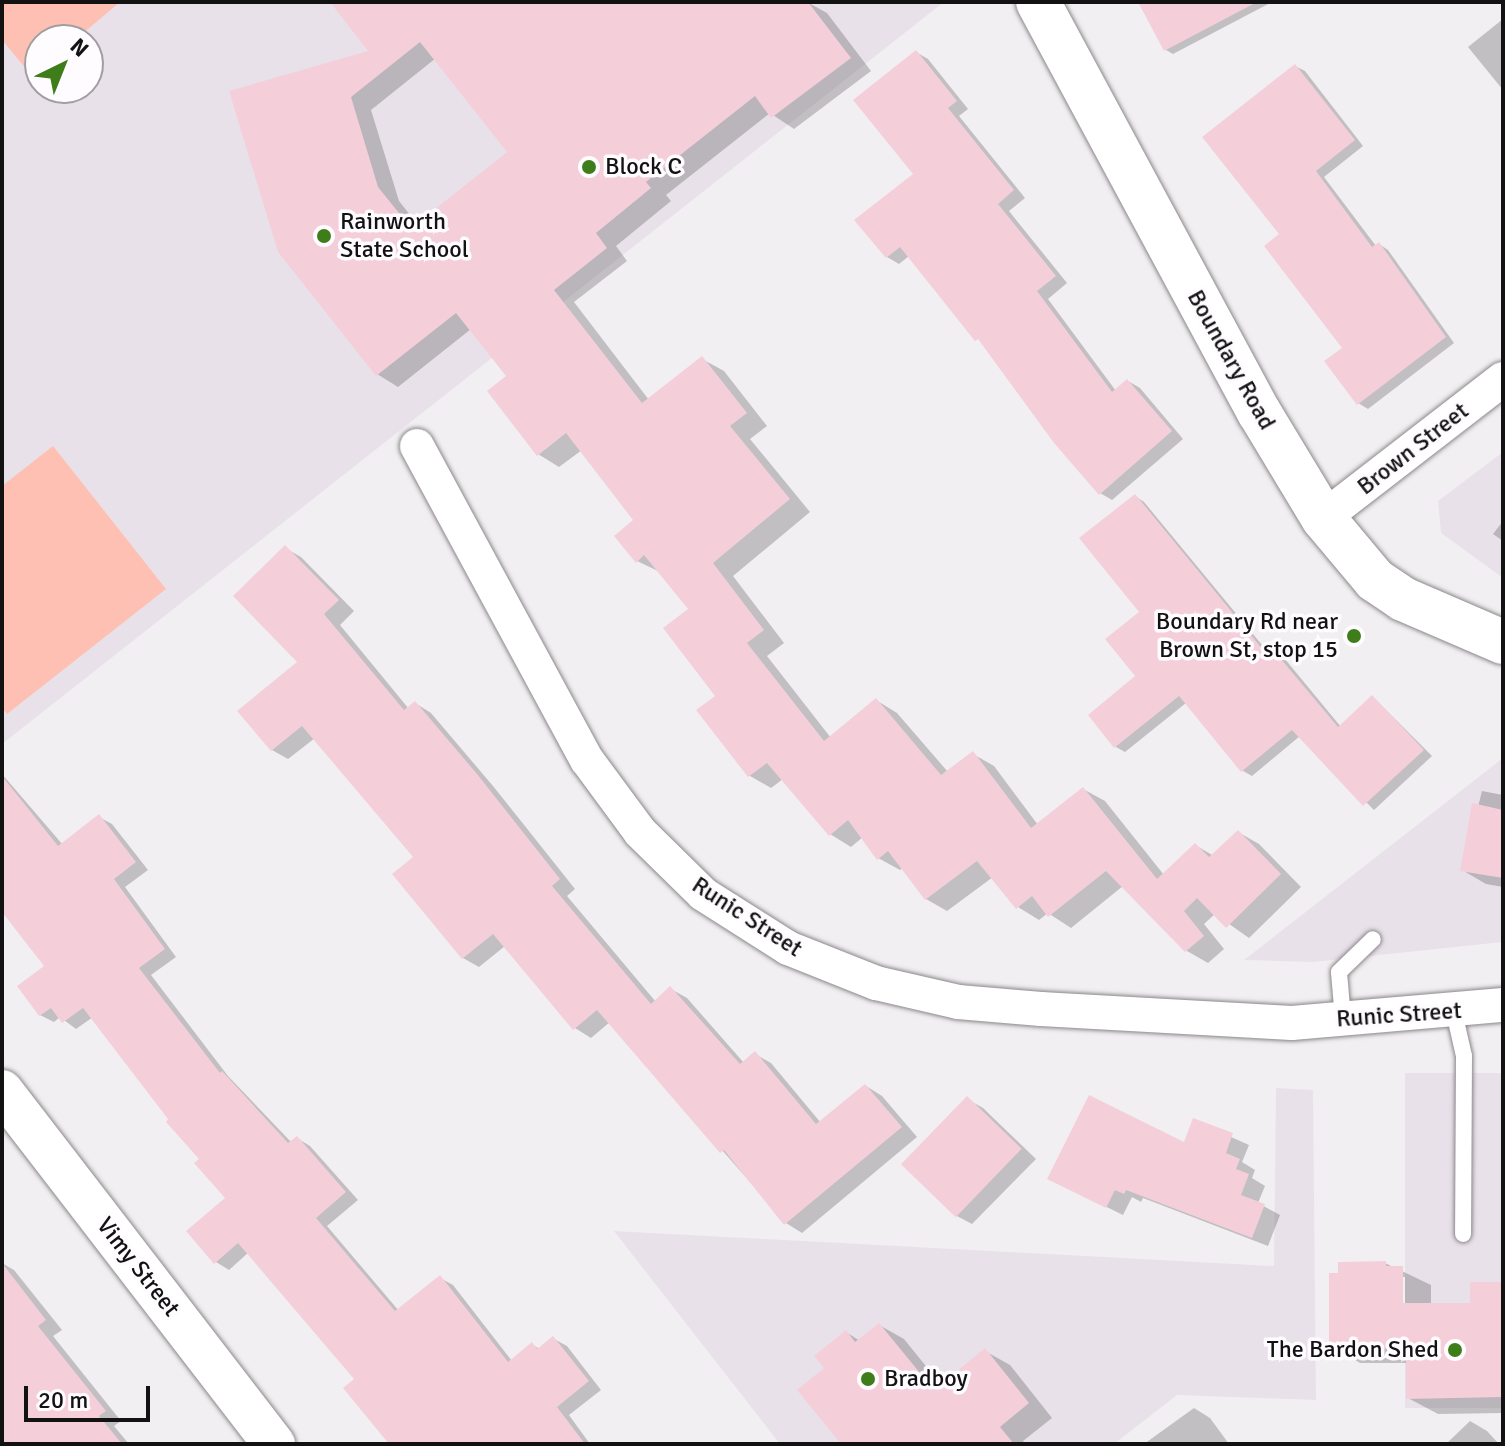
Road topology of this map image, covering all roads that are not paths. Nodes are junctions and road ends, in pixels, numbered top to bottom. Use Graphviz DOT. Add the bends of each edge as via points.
graph roads {
  1 [pos="1038,2"];
  2 [pos="1503,379"];
  3 [pos="417,446"];
  4 [pos="1323,518"];
  5 [pos="1503,642"];
  6 [pos="1373,939"];
  7 [pos="1503,1005"];
  8 [pos="1454,1012"];
  9 [pos="1343,1019"];
  10 [pos="2,1091"];
  11 [pos="1463,1234"];
  12 [pos="274,1444"];
  1 -- 4 [label="main road, Boundary Road" via="1259,412"];
  2 -- 4 [label="street, Brown Street"];
  3 -- 9 [label="street, Runic Street" via="587,760 640,832 703,894 788,948 876,983 958,1002 1292,1023"];
  4 -- 5 [label="main road, Boundary Road" via="1375,580"];
  6 -- 9 [label="lane" via="1339,972"];
  7 -- 8 [label="street, Runic Street"];
  8 -- 9 [label="street, Runic Street"];
  8 -- 11 [label="lane" via="1464,1056"];
  10 -- 12 [label="street, Vimy Street"];
}
